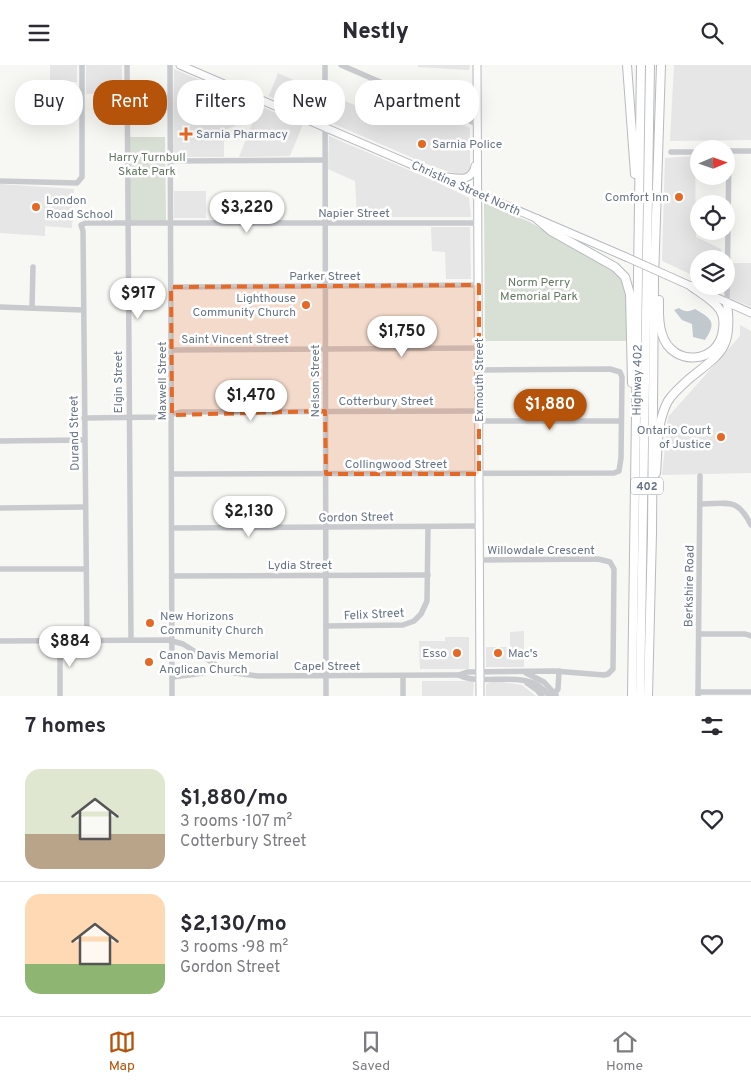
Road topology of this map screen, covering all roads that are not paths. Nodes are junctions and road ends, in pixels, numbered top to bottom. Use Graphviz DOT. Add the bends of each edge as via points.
graph roads {
  1 [pos="82,65"];
  2 [pos="127,65"];
  3 [pos="170,65"];
  4 [pos="180,65"];
  5 [pos="325,65"];
  6 [pos="341,65"];
  7 [pos="477,65"];
  8 [pos="627,65"];
  9 [pos="641,65"];
  10 [pos="650,65"];
  11 [pos="654,65"];
  12 [pos="660,65"];
  13 [pos="376,80"];
  14 [pos="477,80"];
  15 [pos="477,125"];
  16 [pos="324,127"];
  17 [pos="735,151"];
  18 [pos="751,151"];
  19 [pos="670,152"];
  20 [pos="690,152"];
  21 [pos="477,156"];
  22 [pos="324,160"];
  23 [pos="170,161"];
  24 [pos="438,175"];
  25 [pos="0,181"];
  26 [pos="727,185"];
  27 [pos="478,193"];
  28 [pos="537,219"];
  29 [pos="128,223"];
  30 [pos="170,223"];
  31 [pos="325,223"];
  32 [pos="478,223"];
  33 [pos="81,225"];
  34 [pos="656,256"];
  35 [pos="33,267"];
  36 [pos="479,285"];
  37 [pos="325,286"];
  38 [pos="690,286"];
  39 [pos="171,287"];
  40 [pos="638,294"];
  41 [pos="703,295"];
  42 [pos="710,295"];
  43 [pos="727,303"];
  44 [pos="0,307"];
  45 [pos="32,308"];
  46 [pos="83,310"];
  47 [pos="751,313"];
  48 [pos="479,347"];
  49 [pos="326,349"];
  50 [pos="172,350"];
  51 [pos="479,370"];
  52 [pos="326,411"];
  53 [pos="479,411"];
  54 [pos="172,415"];
  55 [pos="128,417"];
  56 [pos="84,418"];
  57 [pos="479,421"];
  58 [pos="621,421"];
  59 [pos="84,440"];
  60 [pos="0,441"];
  61 [pos="326,474"];
  62 [pos="479,474"];
  63 [pos="172,475"];
  64 [pos="700,476"];
  65 [pos="701,504"];
  66 [pos="85,507"];
  67 [pos="0,508"];
  68 [pos="751,525"];
  69 [pos="480,526"];
  70 [pos="326,527"];
  71 [pos="428,527"];
  72 [pos="172,528"];
  73 [pos="652,533"];
  74 [pos="634,557"];
  75 [pos="480,560"];
  76 [pos="0,569"];
  77 [pos="86,569"];
  78 [pos="326,575"];
  79 [pos="428,575"];
  80 [pos="172,576"];
  81 [pos="326,626"];
  82 [pos="699,634"];
  83 [pos="751,636"];
  84 [pos="131,639"];
  85 [pos="87,640"];
  86 [pos="0,641"];
  87 [pos="60,641"];
  88 [pos="173,641"];
  89 [pos="559,671"];
  90 [pos="521,672"];
  91 [pos="611,672"];
  92 [pos="204,673"];
  93 [pos="480,675"];
  94 [pos="326,676"];
  95 [pos="403,676"];
  96 [pos="172,677"];
  97 [pos="518,680"];
  98 [pos="751,692"];
  99 [pos="698,694"];
  100 [pos="555,695"];
  101 [pos="60,696"];
  102 [pos="172,696"];
  103 [pos="326,696"];
  104 [pos="403,696"];
  105 [pos="480,696"];
  106 [pos="542,696"];
  107 [pos="632,696"];
  108 [pos="640,696"];
  109 [pos="644,696"];
  110 [pos="648,696"];
  1 -- 25 [label="street" via="82,177 77,183"];
  2 -- 29 [label="street, Elgin Street"];
  3 -- 23 [label="street, Maxwell Street"];
  4 -- 16 [label="main road, Christina Street North"];
  5 -- 16 [label="street, Nelson Street"];
  6 -- 13 [label="street"];
  7 -- 14 [label="main road, Exmouth Street"];
  8 -- 40 [label="highway" via="634,156"];
  9 -- 40 [label="highway, Highway 402 / 402"];
  10 -- 108 [label="highway"];
  11 -- 109 [label="highway, Highway 402 / 402"];
  12 -- 34 [label="highway"];
  15 -- 21 [label="main road, Exmouth Street"];
  16 -- 22 [label="street, Nelson Street"];
  16 -- 24 [label="main road, Christina Street North"];
  17 -- 18 [label="street"];
  19 -- 20 [label="street"];
  21 -- 24 [label="main road" via="469,177"];
  21 -- 27 [label="main road, Exmouth Street"];
  22 -- 23 [label="street"];
  22 -- 31 [label="street, Nelson Street"];
  23 -- 30 [label="street, Maxwell Street"];
  24 -- 27 [label="main road, Christina Street North"];
  26 -- 43 [label="street"];
  27 -- 28 [label="main road, Christina Street North"];
  27 -- 32 [label="main road, Exmouth Street"];
  28 -- 38 [label="main road, Christina Street North, bridge"];
  28 -- 74 [label="highway" via="551,231 615,267 628,284"];
  29 -- 30 [label="street, Napier Street"];
  29 -- 33 [label="street, Napier Street"];
  29 -- 55 [label="street, Elgin Street"];
  30 -- 31 [label="street, Napier Street"];
  30 -- 39 [label="street, Maxwell Street"];
  31 -- 32 [label="street, Napier Street"];
  31 -- 37 [label="street, Nelson Street"];
  32 -- 36 [label="main road, Exmouth Street"];
  33 -- 46 [label="street, Durand Street"];
  34 -- 41 [label="highway" via="662,335 668,347 683,356 694,358 704,355 715,348 721,338 722,314"];
  34 -- 73 [label="highway"];
  35 -- 45 [label="street"];
  36 -- 37 [label="street, Parker Street"];
  36 -- 48 [label="main road, Exmouth Street"];
  37 -- 39 [label="street, Parker Street"];
  37 -- 49 [label="street, Nelson Street"];
  39 -- 50 [label="street, Maxwell Street"];
  40 -- 74 [label="highway, Highway 402 / 402"];
  42 -- 43 [label="main road, Christina Street North"];
  43 -- 47 [label="main road, Christina Street North"];
  43 -- 73 [label="highway" via="730,323 725,345 716,357 673,394 662,416"];
  44 -- 45 [label="street"];
  45 -- 46 [label="street"];
  46 -- 56 [label="street, Durand Street"];
  48 -- 49 [label="street, Saint Vincent Street"];
  48 -- 51 [label="main road, Exmouth Street"];
  49 -- 50 [label="street, Saint Vincent Street"];
  49 -- 52 [label="street, Nelson Street"];
  50 -- 54 [label="street, Maxwell Street"];
  51 -- 53 [label="main road, Exmouth Street"];
  51 -- 58 [label="street" via="610,369 620,372"];
  52 -- 53 [label="street, Cotterbury Street"];
  52 -- 54 [label="street, Cotterbury Street" via="181,412"];
  52 -- 61 [label="street, Nelson Street"];
  53 -- 57 [label="main road, Exmouth Street"];
  54 -- 55 [label="street, Cotterbury Street"];
  54 -- 63 [label="street, Maxwell Street"];
  55 -- 56 [label="street, Cotterbury Street"];
  55 -- 84 [label="street, Elgin Street"];
  56 -- 59 [label="street, Durand Street"];
  57 -- 58 [label="street"];
  57 -- 62 [label="main road, Exmouth Street"];
  58 -- 62 [label="street, Collingwood Street" via="621,467 614,473"];
  59 -- 60 [label="street"];
  59 -- 66 [label="street, Durand Street"];
  61 -- 62 [label="street, Collingwood Street"];
  61 -- 63 [label="street, Collingwood Street"];
  61 -- 70 [label="street, Nelson Street"];
  62 -- 69 [label="main road, Exmouth Street"];
  63 -- 72 [label="street, Maxwell Street"];
  64 -- 65 [label="street, Berkshire Road"];
  65 -- 68 [label="street" via="731,503 745,513"];
  65 -- 82 [label="street, Berkshire Road"];
  66 -- 67 [label="street"];
  66 -- 77 [label="street, Durand Street"];
  69 -- 71 [label="street, Gordon Street"];
  69 -- 75 [label="main road, Exmouth Street"];
  70 -- 71 [label="street, Gordon Street"];
  70 -- 72 [label="street, Gordon Street"];
  70 -- 78 [label="street, Nelson Street"];
  71 -- 79 [label="street, Felix Street"];
  72 -- 80 [label="street, Maxwell Street"];
  73 -- 110 [label="highway"];
  74 -- 107 [label="highway, Highway 402 / 402"];
  75 -- 91 [label="street, Willowdale Crescent" via="598,559 610,562 614,569 614,665"];
  75 -- 93 [label="main road, Exmouth Street"];
  76 -- 77 [label="street"];
  77 -- 85 [label="street, Durand Street"];
  78 -- 79 [label="street, Lydia Street"];
  78 -- 80 [label="street, Lydia Street"];
  78 -- 81 [label="street, Nelson Street"];
  79 -- 81 [label="street, Felix Street" via="427,601 414,621 403,625"];
  80 -- 88 [label="street, Maxwell Street"];
  81 -- 94 [label="street, Nelson Street"];
  82 -- 83 [label="street"];
  82 -- 99 [label="street, Berkshire Road"];
  84 -- 85 [label="street"];
  84 -- 88 [label="street"];
  85 -- 87 [label="street"];
  86 -- 87 [label="street"];
  87 -- 101 [label="street"];
  88 -- 94 [label="street, Capel Street" via="227,672 258,676"];
  88 -- 96 [label="street, Maxwell Street"];
  89 -- 90 [label="street, Capel Street"];
  89 -- 91 [label="street, Capel Street" via="604,675"];
  89 -- 100 [label="street"];
  90 -- 93 [label="street, Capel Street"];
  90 -- 100 [label="street, Capel Street" via="539,678"];
  92 -- 96 [label="street"];
  93 -- 95 [label="street, Capel Street" via="467,672 460,675"];
  93 -- 97 [label="street, Capel Street"];
  93 -- 105 [label="main road, Exmouth Street"];
  94 -- 95 [label="street, Capel Street"];
  94 -- 103 [label="street, Nelson Street"];
  95 -- 104 [label="street"];
  96 -- 102 [label="street, Maxwell Street"];
  97 -- 100 [label="street, Capel Street" via="536,683 549,695"];
  97 -- 106 [label="street, Capel Street" via="532,686"];
  98 -- 99 [label="street"];
}
